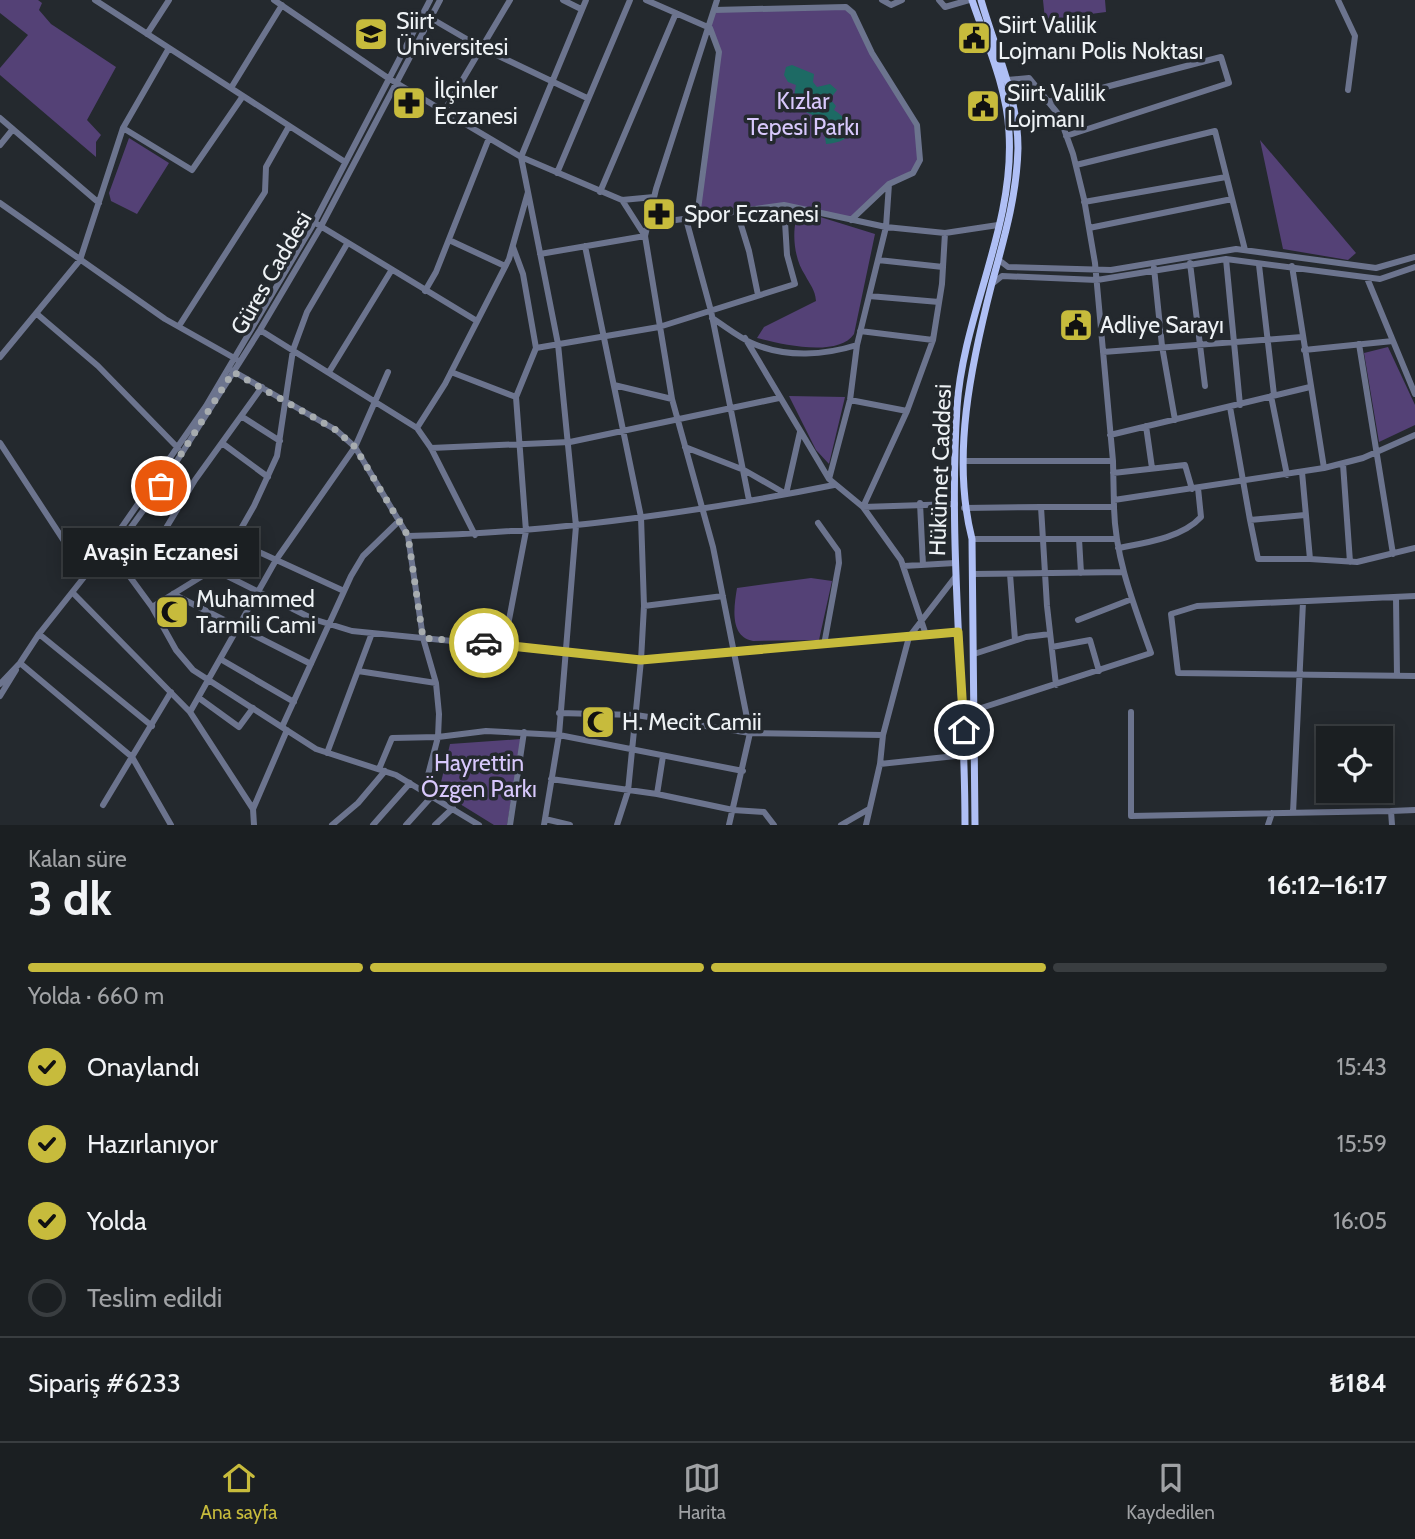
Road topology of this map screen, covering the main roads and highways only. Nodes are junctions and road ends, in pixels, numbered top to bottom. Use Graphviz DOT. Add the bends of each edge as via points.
graph roads {
  1 [pos="970,0"];
  2 [pos="981,0"];
  3 [pos="965,825"];
  4 [pos="975,825"];
  1 -- 3 [label="main road, Hükümet Caddesi" via="1009,131 1009,169 961,377 956,428 955,563"];
  2 -- 4 [label="main road" via="1007,80 1018,148 1013,198 964,417 964,508 972,539 973,574"];
}
